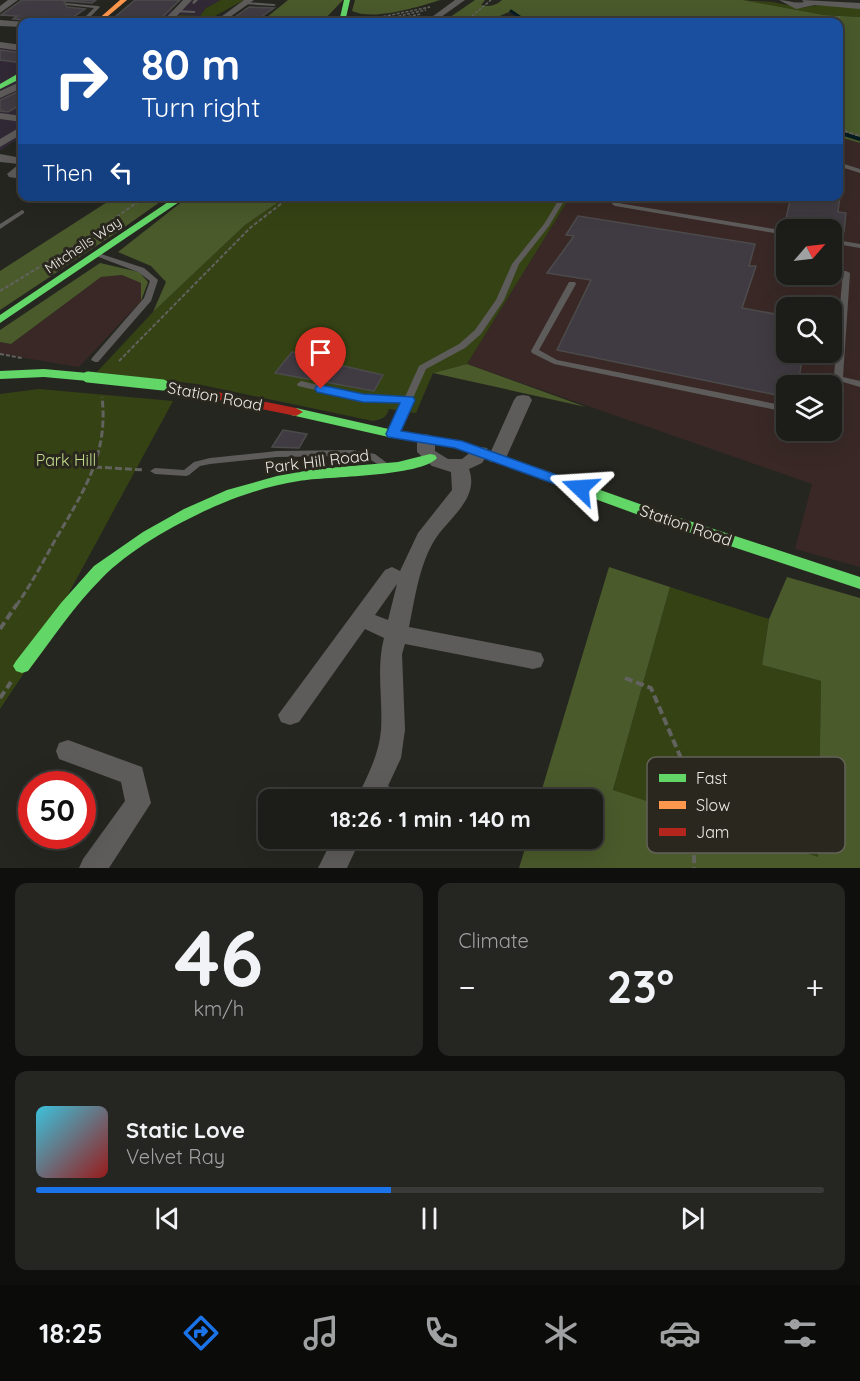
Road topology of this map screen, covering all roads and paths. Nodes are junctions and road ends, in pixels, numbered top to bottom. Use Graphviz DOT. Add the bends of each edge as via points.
graph roads {
  1 [pos="14,0"];
  2 [pos="124,0"];
  3 [pos="347,0"];
  4 [pos="461,0"];
  5 [pos="491,0"];
  6 [pos="783,0"];
  7 [pos="193,1"];
  8 [pos="248,1"];
  9 [pos="808,1"];
  10 [pos="67,4"];
  11 [pos="274,5"];
  12 [pos="860,6"];
  13 [pos="0,10"];
  14 [pos="178,11"];
  15 [pos="194,12"];
  16 [pos="86,18"];
  17 [pos="103,18"];
  18 [pos="170,18"];
  19 [pos="224,18"];
  20 [pos="342,18"];
  21 [pos="375,18"];
  22 [pos="390,18"];
  23 [pos="435,18"];
  24 [pos="470,18"];
  25 [pos="0,23"];
  26 [pos="18,24"];
  27 [pos="0,45"];
  28 [pos="18,47"];
  29 [pos="18,77"];
  30 [pos="18,86"];
  31 [pos="0,87"];
  32 [pos="0,95"];
  33 [pos="0,116"];
  34 [pos="18,118"];
  35 [pos="843,131"];
  36 [pos="18,132"];
  37 [pos="860,136"];
  38 [pos="0,144"];
  39 [pos="0,158"];
  40 [pos="18,160"];
  41 [pos="843,166"];
  42 [pos="860,171"];
  43 [pos="139,201"];
  44 [pos="177,201"];
  45 [pos="561,201"];
  46 [pos="615,201"];
  47 [pos="22,212"];
  48 [pos="0,227"];
  49 [pos="776,231"];
  50 [pos="842,243"];
  51 [pos="860,246"];
  52 [pos="98,255"];
  53 [pos="846,273"];
  54 [pos="573,284"];
  55 [pos="0,291"];
  56 [pos="0,320"];
  57 [pos="95,360"];
  58 [pos="0,375"];
  59 [pos="839,375"];
  60 [pos="842,380"];
  61 [pos="301,384"];
  62 [pos="860,384"];
  63 [pos="408,400"];
  64 [pos="523,400"];
  65 [pos="776,407"];
  66 [pos="393,434"];
  67 [pos="426,440"];
  68 [pos="489,455"];
  69 [pos="430,458"];
  70 [pos="459,466"];
  71 [pos="95,467"];
  72 [pos="390,470"];
  73 [pos="155,471"];
  74 [pos="393,575"];
  75 [pos="860,583"];
  76 [pos="361,618"];
  77 [pos="395,633"];
  78 [pos="533,660"];
  79 [pos="22,666"];
  80 [pos="625,678"];
  81 [pos="290,715"];
  82 [pos="68,751"];
  83 [pos="680,757"];
  84 [pos="381,789"];
  85 [pos="342,849"];
  86 [pos="694,853"];
  87 [pos="93,868"];
  88 [pos="332,868"];
  89 [pos="694,868"];
  1 -- 13 [label="street"];
  2 -- 17 [label="main road"];
  3 -- 20 [label="main road"];
  4 -- 23 [label="street"];
  5 -- 24 [label="path"];
  6 -- 9 [label="street" via="801,6 809,5"];
  7 -- 14 [label="street"];
  8 -- 11 [label="lane"];
  8 -- 19 [label="street"];
  9 -- 12 [label="street"];
  10 -- 16 [label="lane" via="98,7"];
  14 -- 15 [label="lane"];
  14 -- 18 [label="street"];
  21 -- 22 [label="path" via="434,8"];
  25 -- 26 [label="street"];
  27 -- 28 [label="street"];
  29 -- 31 [label="main road"];
  30 -- 32 [label="street"];
  33 -- 34 [label="street"];
  35 -- 37 [label="path"];
  36 -- 38 [label="street"];
  39 -- 40 [label="street"];
  41 -- 42 [label="lane"];
  43 -- 55 [label="path"];
  44 -- 52 [label="main road, Mitchells Way"];
  45 -- 63 [label="lane" via="516,264 500,300 478,332 423,368"];
  46 -- 49 [label="lane"];
  47 -- 48 [label="lane"];
  50 -- 51 [label="lane"];
  52 -- 56 [label="main road, Mitchells Way"];
  52 -- 57 [label="lane" via="141,270 154,280 148,299"];
  53 -- 59 [label="lane"];
  54 -- 65 [label="lane" via="535,351 554,362"];
  58 -- 66 [label="main road, Station Road, bridge" via="44,373 163,385"];
  60 -- 62 [label="lane"];
  61 -- 63 [label="lane" via="363,398"];
  63 -- 66 [label="lane"];
  64 -- 68 [label="street"];
  66 -- 67 [label="main road, Station Road"];
  67 -- 68 [label="main road, Station Road" via="458,444"];
  67 -- 69 [label="street"];
  68 -- 70 [label="street"];
  68 -- 75 [label="main road, Station Road"];
  69 -- 70 [label="street"];
  69 -- 72 [label="main road, Park Hill Road"];
  70 -- 77 [label="street" via="462,491 425,538 412,566"];
  71 -- 73 [label="path"];
  72 -- 73 [label="lane" via="372,456 352,453 240,456 204,462 186,473"];
  72 -- 79 [label="main road, Park Hill Road" via="270,481 205,502 174,517 98,572"];
  74 -- 76 [label="street"];
  76 -- 77 [label="street"];
  76 -- 81 [label="street"];
  77 -- 78 [label="street"];
  77 -- 84 [label="street" via="391,663 393,730"];
  80 -- 83 [label="path" via="651,688"];
  82 -- 87 [label="street" via="133,775 138,803"];
  85 -- 88 [label="street"];
  86 -- 89 [label="path"];
}
